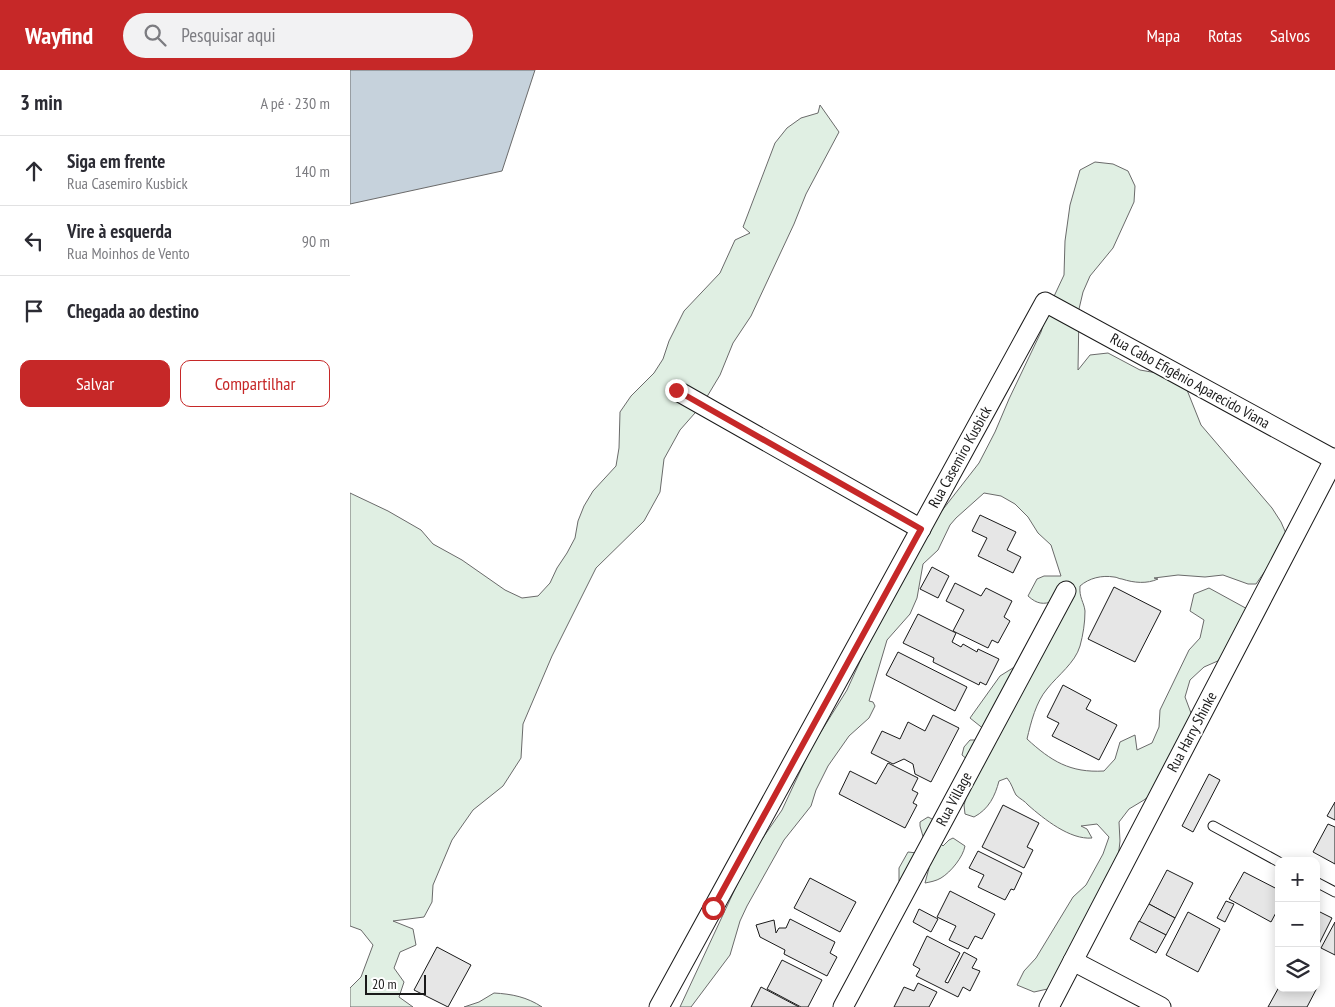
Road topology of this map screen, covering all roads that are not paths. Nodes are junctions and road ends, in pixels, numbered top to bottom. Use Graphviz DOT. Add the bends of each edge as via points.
graph roads {
  1 [pos="1045,302"];
  2 [pos="676,390"];
  3 [pos="1335,459"];
  4 [pos="921,529"];
  5 [pos="1066,591"];
  6 [pos="1213,826"];
  7 [pos="1275,860"];
  8 [pos="1320,884"];
  9 [pos="1335,892"];
  10 [pos="1073,961"];
  11 [pos="659,1007"];
  12 [pos="843,1007"];
  13 [pos="1048,1007"];
  14 [pos="1161,1007"];
  1 -- 3 [label="street, Rua Cabo Efigênio Aparecido Viana"];
  1 -- 4 [label="street, Rua Casemiro Kusbick"];
  2 -- 4 [label="street"];
  3 -- 10 [label="street, Rua Harry Shinke"];
  4 -- 11 [label="street, Rua Casemiro Kusbick"];
  5 -- 12 [label="street, Rua Village"];
  6 -- 7 [label="lane"];
  8 -- 9 [label="lane"];
  10 -- 13 [label="street, Rua Harry Shinke"];
  10 -- 14 [label="street"];
}
